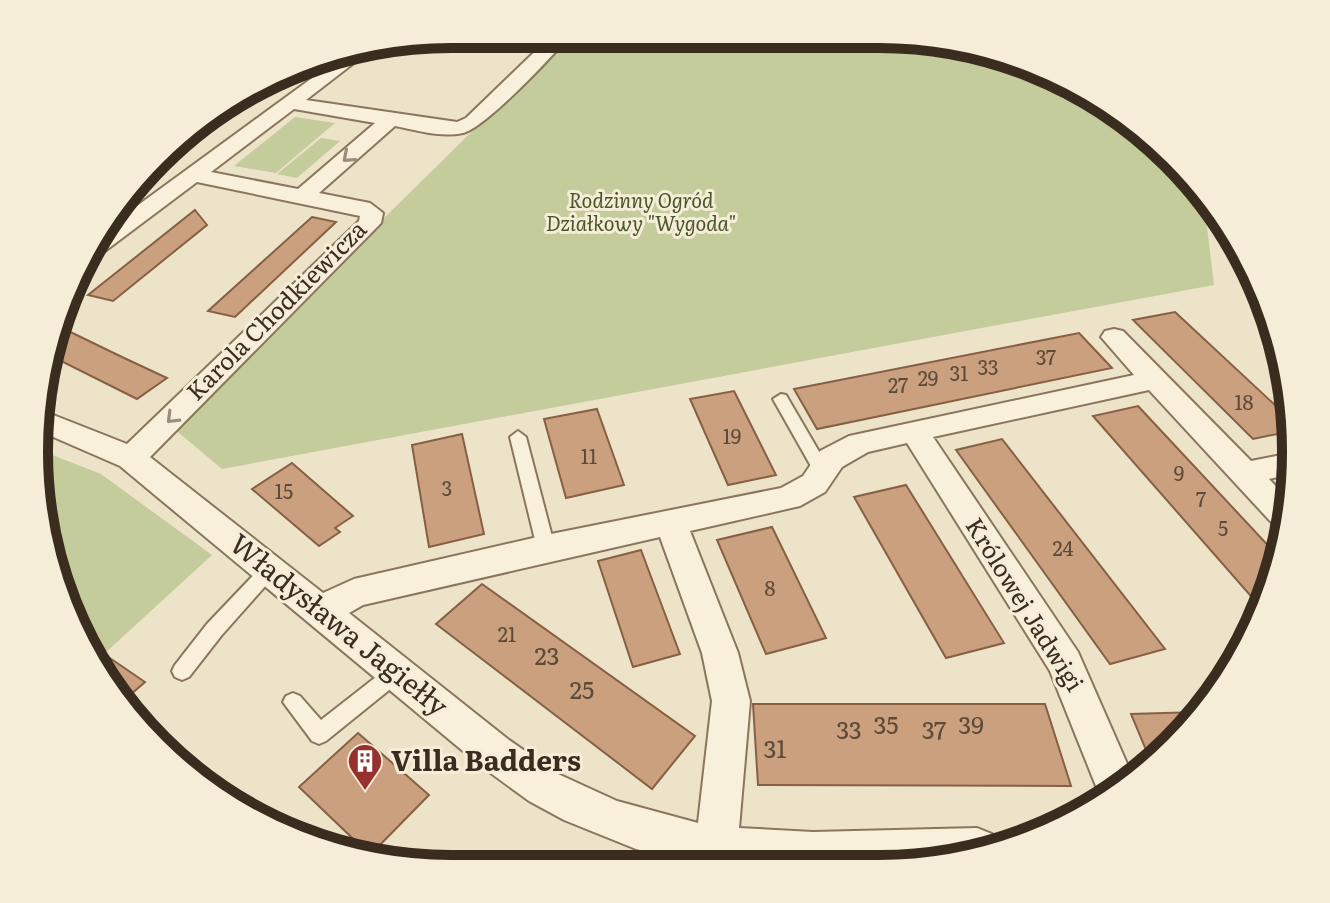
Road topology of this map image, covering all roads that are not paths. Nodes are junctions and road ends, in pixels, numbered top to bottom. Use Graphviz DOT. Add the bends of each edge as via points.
graph roads {
  1 [pos="548,48"];
  2 [pos="344,63"];
  3 [pos="291,103"];
  4 [pos="391,119"];
  5 [pos="193,175"];
  6 [pos="304,195"];
  7 [pos="110,236"];
  8 [pos="1114,337"];
  9 [pos="1153,380"];
  10 [pos="781,399"];
  11 [pos="49,424"];
  12 [pos="915,433"];
  13 [pos="518,437"];
  14 [pos="131,458"];
  15 [pos="1282,465"];
  16 [pos="822,471"];
  17 [pos="1244,474"];
  18 [pos="1278,509"];
  19 [pos="670,521"];
  20 [pos="546,548"];
  21 [pos="270,569"];
  22 [pos="323,611"];
  23 [pos="182,671"];
  24 [pos="398,671"];
  25 [pos="293,702"];
  26 [pos="1114,779"];
  27 [pos="716,847"];
  28 [pos="945,849"];
  1 -- 4 [label="street" via="473,122 460,128"];
  2 -- 3 [label="street"];
  3 -- 4 [label="street"];
  3 -- 5 [label="street"];
  4 -- 6 [label="street, one-way"];
  5 -- 6 [label="street, Karola Chodkiewicza"];
  5 -- 7 [label="street"];
  6 -- 14 [label="street, Karola Chodkiewicza, one-way" via="362,208 372,213 370,223"];
  8 -- 9 [label="street"];
  9 -- 12 [label="street"];
  9 -- 17 [label="street"];
  10 -- 16 [label="lane"];
  11 -- 14 [label="street, Władysława Jagiełły"];
  12 -- 16 [label="street" via="860,443 831,459"];
  12 -- 26 [label="street, Królowej Jadwigi" via="1065,663"];
  13 -- 20 [label="lane"];
  14 -- 21 [label="street, Władysława Jagiełły"];
  15 -- 17 [label="street"];
  16 -- 19 [label="street" via="814,484 789,498"];
  17 -- 18 [label="street"];
  19 -- 20 [label="street"];
  19 -- 27 [label="street" via="720,653 731,701"];
  20 -- 22 [label="street" via="354,593"];
  21 -- 22 [label="street, Władysława Jagiełły"];
  21 -- 23 [label="lane"];
  22 -- 24 [label="street, Władysława Jagiełły"];
  24 -- 25 [label="lane" via="319,734"];
  24 -- 27 [label="street, Władysława Jagiełły" via="495,753 557,796 608,819"];
  27 -- 28 [label="street, Władysława Jagiełły"];
}
